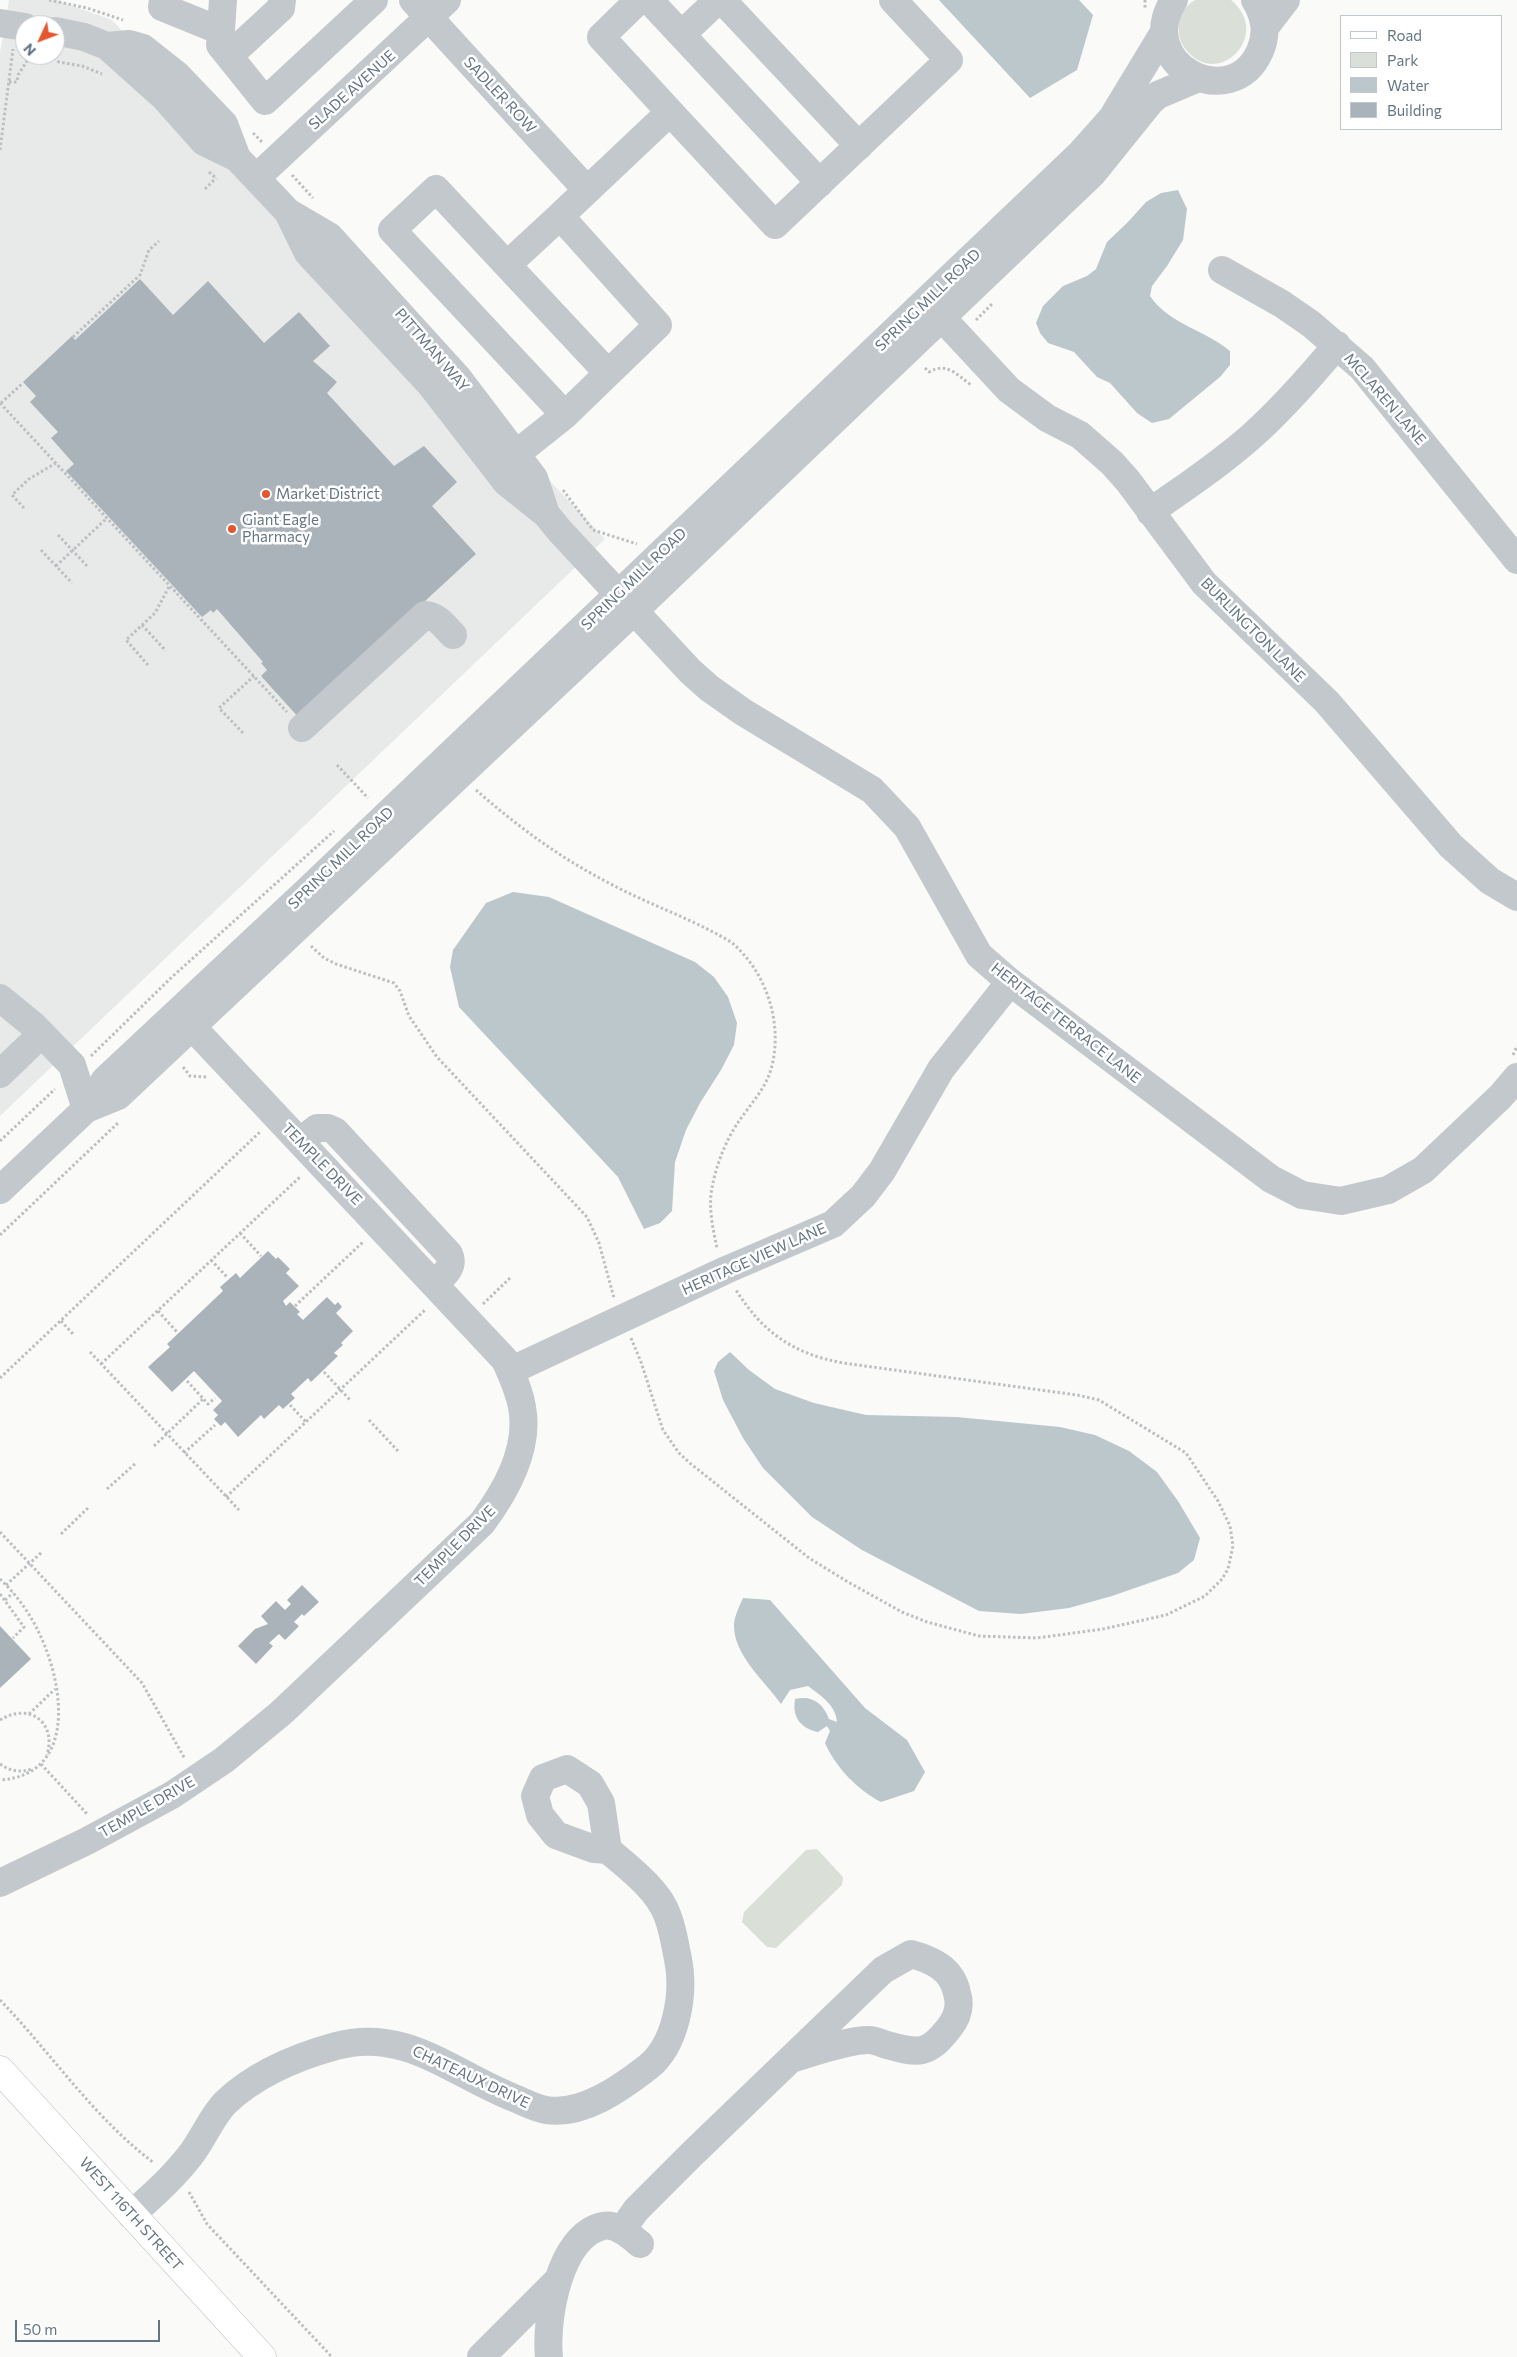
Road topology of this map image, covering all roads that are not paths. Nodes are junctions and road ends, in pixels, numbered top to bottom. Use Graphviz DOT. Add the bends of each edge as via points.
graph roads {
  1 [pos="163,0"];
  2 [pos="223,0"];
  3 [pos="374,0"];
  4 [pos="639,0"];
  5 [pos="649,0"];
  6 [pos="720,0"];
  7 [pos="893,0"];
  8 [pos="1255,0"];
  9 [pos="1286,0"];
  10 [pos="284,3"];
  11 [pos="430,6"];
  12 [pos="1168,10"];
  13 [pos="0,23"];
  14 [pos="15,25"];
  15 [pos="1266,26"];
  16 [pos="221,31"];
  17 [pos="65,33"];
  18 [pos="682,34"];
  19 [pos="229,56"];
  20 [pos="1198,78"];
  21 [pos="670,112"];
  22 [pos="859,146"];
  23 [pos="256,178"];
  24 [pos="820,183"];
  25 [pos="587,190"];
  26 [pos="288,212"];
  27 [pos="560,216"];
  28 [pos="507,264"];
  29 [pos="1222,270"];
  30 [pos="934,310"];
  31 [pos="1337,345"];
  32 [pos="608,373"];
  33 [pos="565,415"];
  34 [pos="516,454"];
  35 [pos="1150,512"];
  36 [pos="546,514"];
  37 [pos="1517,560"];
  38 [pos="626,603"];
  39 [pos="453,635"];
  40 [pos="296,722"];
  41 [pos="1517,897"];
  42 [pos="1010,982"];
  43 [pos="0,998"];
  44 [pos="0,1006"];
  45 [pos="185,1020"];
  46 [pos="29,1046"];
  47 [pos="1513,1069"];
  48 [pos="0,1073"];
  49 [pos="86,1109"];
  50 [pos="0,1190"];
  51 [pos="510,1370"];
  52 [pos="608,1850"];
  53 [pos="0,1883"];
  54 [pos="794,2058"];
  55 [pos="0,2070"];
  56 [pos="131,2215"];
  57 [pos="557,2281"];
  58 [pos="262,2357"];
  59 [pos="481,2357"];
  60 [pos="549,2357"];
  1 -- 16 [label="street" via="162,7"];
  2 -- 16 [label="street"];
  3 -- 19 [label="street" via="266,101"];
  4 -- 21 [label="street" via="601,37"];
  5 -- 18 [label="street"];
  6 -- 18 [label="street"];
  6 -- 22 [label="street"];
  7 -- 22 [label="street" via="948,60"];
  8 -- 15 [label="street"];
  9 -- 15 [label="street"];
  10 -- 19 [label="street"];
  11 -- 23 [label="street, SLADE AVENUE"];
  11 -- 25 [label="street, SADLER ROW"];
  12 -- 20 [label="street" via="1167,47 1174,61"];
  12 -- 30 [label="street, SPRING MILL ROAD" via="1139,76 1101,133"];
  13 -- 14 [label="street"];
  15 -- 20 [label="street" via="1264,43 1246,71 1215,81"];
  16 -- 19 [label="street" via="220,44"];
  17 -- 23 [label="street, PITTMAN WAY" via="108,46 164,97 228,166"];
  18 -- 24 [label="street"];
  20 -- 30 [label="street, SPRING MILL ROAD" via="1151,101 1093,173"];
  21 -- 24 [label="street" via="775,224"];
  21 -- 25 [label="street"];
  22 -- 24 [label="street"];
  23 -- 26 [label="street, PITTMAN WAY"];
  25 -- 27 [label="street"];
  26 -- 34 [label="street, PITTMAN WAY" via="329,236 436,352"];
  26 -- 36 [label="street, PITTMAN WAY" via="308,253 430,384 506,482"];
  27 -- 28 [label="street"];
  27 -- 32 [label="street" via="658,326"];
  28 -- 32 [label="street"];
  28 -- 33 [label="street" via="436,189 392,230"];
  29 -- 31 [label="street, MCLAREN LANE" via="1282,304"];
  30 -- 35 [label="street, BURLINGTON LANE" via="1009,390 1047,418 1080,435 1112,463"];
  30 -- 38 [label="street, SPRING MILL ROAD"];
  31 -- 35 [label="street" via="1253,435 1204,475"];
  31 -- 37 [label="street, MCLAREN LANE" via="1389,399"];
  32 -- 33 [label="street"];
  33 -- 34 [label="street"];
  34 -- 36 [label="street, PITTMAN WAY" via="534,478"];
  35 -- 41 [label="street, BURLINGTON LANE" via="1204,583 1326,702 1451,846 1490,881"];
  36 -- 38 [label="street, PITTMAN WAY"];
  38 -- 42 [label="street, HERITAGE TERRACE LANE" via="690,671 725,700 872,790 907,827 979,955"];
  38 -- 45 [label="street, SPRING MILL ROAD"];
  39 -- 40 [label="street" via="432,615 425,615"];
  42 -- 47 [label="street, HERITAGE TERRACE LANE" via="1271,1179 1302,1195 1340,1201 1388,1190 1423,1170 1501,1096"];
  42 -- 51 [label="street, HERITAGE VIEW LANE" via="941,1069 882,1171 863,1196 833,1224 733,1284"];
  43 -- 49 [label="street" via="33,1025 72,1065"];
  44 -- 46 [label="street"];
  45 -- 49 [label="street, SPRING MILL ROAD" via="118,1096"];
  45 -- 51 [label="street, TEMPLE DRIVE" via="300,1141 433,1294 490,1341"];
  46 -- 48 [label="street"];
  46 -- 49 [label="street"];
  49 -- 50 [label="street, SPRING MILL ROAD"];
  51 -- 53 [label="street, TEMPLE DRIVE" via="522,1408 523,1430 511,1478 482,1523 282,1713 231,1755 172,1796 87,1842"];
  52 -- 56 [label="street, CHATEAUX DRIVE" via="650,1889 668,1915 679,1966 680,1993 668,2042 654,2063 628,2083 574,2108 547,2110 499,2092 419,2051 375,2040 338,2045 287,2063 247,2084 224,2104 171,2178"];
  54 -- 54 [label="street" via="883,1970 911,1954 943,1967 955,1983 960,2005 954,2022 939,2042 928,2050 906,2050 869,2040"];
  54 -- 57 [label="street" via="643,2203 631,2236 604,2225 586,2233 568,2256"];
  55 -- 56 [label="main road, WEST 116TH STREET"];
  56 -- 58 [label="main road, WEST 116TH STREET"];
  57 -- 59 [label="street"];
  57 -- 60 [label="street" via="551,2310"];
}
